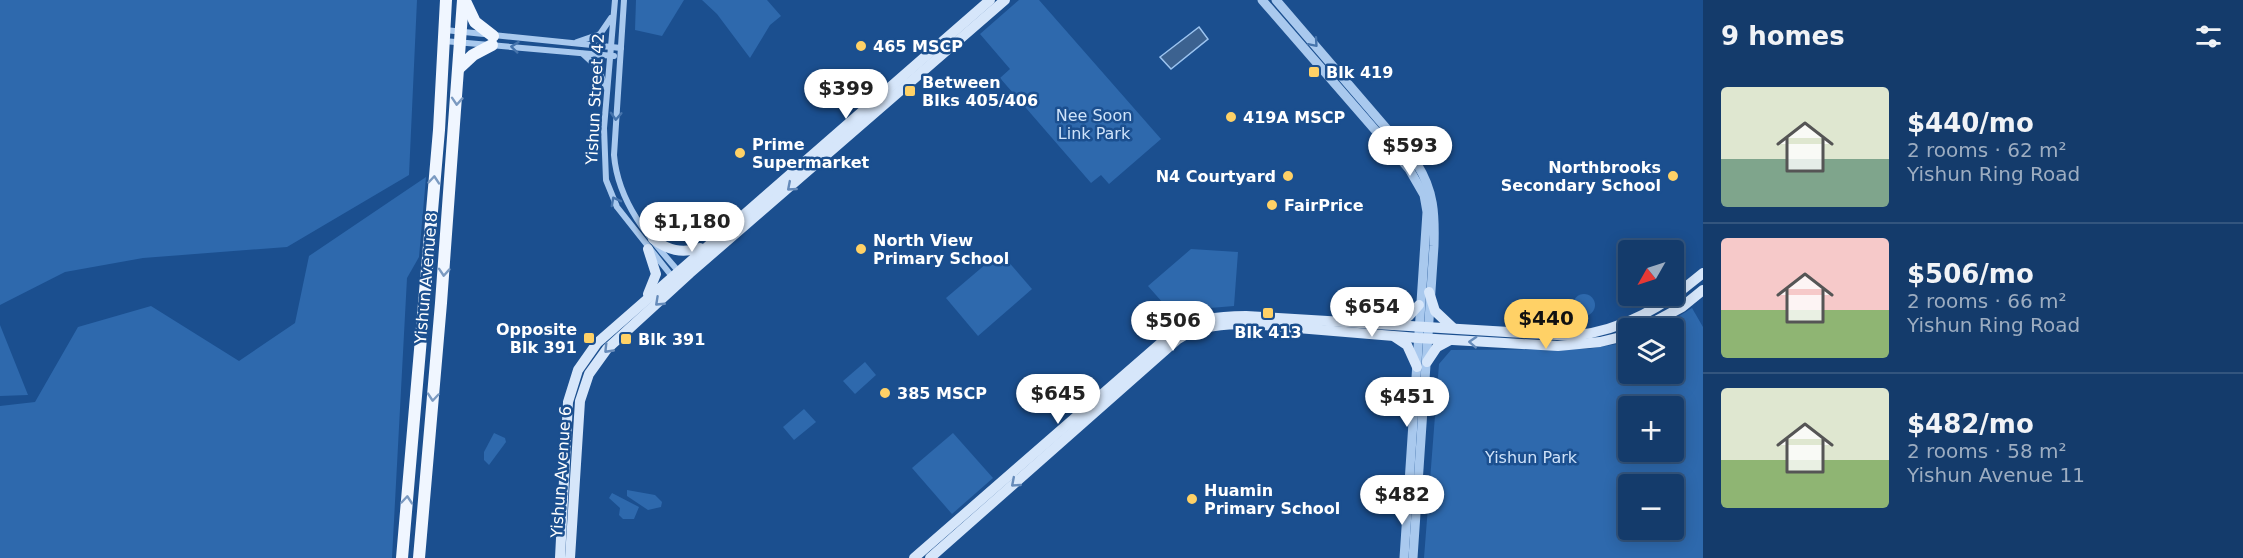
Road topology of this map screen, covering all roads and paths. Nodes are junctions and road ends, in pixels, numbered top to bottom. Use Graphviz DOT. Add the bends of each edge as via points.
graph roads {
  1 [pos="446,0"];
  2 [pos="464,0"];
  3 [pos="615,0"];
  4 [pos="624,0"];
  5 [pos="981,0"];
  6 [pos="990,0"];
  7 [pos="1005,0"];
  8 [pos="1262,0"];
  9 [pos="1276,0"];
  10 [pos="612,16"];
  11 [pos="970,17"];
  12 [pos="445,36"];
  13 [pos="461,38"];
  14 [pos="492,40"];
  15 [pos="574,43"];
  16 [pos="611,47"];
  17 [pos="951,47"];
  18 [pos="621,48"];
  19 [pos="583,53"];
  20 [pos="926,54"];
  21 [pos="610,56"];
  22 [pos="620,57"];
  23 [pos="459,68"];
  24 [pos="607,90"];
  25 [pos="650,244"];
  26 [pos="704,246"];
  27 [pos="1703,273"];
  28 [pos="678,277"];
  29 [pos="1703,290"];
  30 [pos="1429,292"];
  31 [pos="645,299"];
  32 [pos="1419,305"];
  33 [pos="1662,318"];
  34 [pos="1423,327"];
  35 [pos="1453,328"];
  36 [pos="1393,330"];
  37 [pos="1618,337"];
  38 [pos="1423,339"];
  39 [pos="1450,340"];
  40 [pos="1422,365"];
  41 [pos="1425,377"];
  42 [pos="1416,382"];
  43 [pos="1077,423"];
  44 [pos="1415,454"];
  45 [pos="565,553"];
  46 [pos="402,558"];
  47 [pos="419,558"];
  48 [pos="914,558"];
  49 [pos="930,558"];
  50 [pos="1404,558"];
  51 [pos="1413,558"];
  1 -- 12 [label="main road, Yishun Avenue 8"];
  2 -- 13 [label="main road, Yishun Avenue 8"];
  2 -- 14 [label="main road" via="475,22"];
  3 -- 10 [label="street, Yishun Street 42"];
  4 -- 18 [label="street, Yishun Street 42"];
  5 -- 11 [label="main road"];
  6 -- 11 [label="main road, Yishun Avenue 6"];
  7 -- 17 [label="main road, Yishun Avenue 6"];
  8 -- 32 [label="street" via="1418,182 1427,212"];
  9 -- 30 [label="street, one-way" via="1427,179 1435,210"];
  10 -- 15 [label="street" via="600,34"];
  10 -- 16 [label="street, Yishun Street 42"];
  11 -- 20 [label="main road, Yishun Avenue 6"];
  12 -- 13 [label="street"];
  12 -- 13 [label="street"];
  46 -- 12 [label="main road, Yishun Avenue 8, one-way"];
  13 -- 14 [label="street"];
  13 -- 23 [label="main road, Yishun Avenue 8"];
  14 -- 15 [label="street"];
  19 -- 14 [label="street, one-way"];
  14 -- 23 [label="main road"];
  15 -- 16 [label="street"];
  16 -- 18 [label="street"];
  16 -- 21 [label="street, Yishun Street 42"];
  17 -- 20 [label="main road" via="943,45"];
  17 -- 28 [label="main road, Yishun Avenue 6, one-way"];
  18 -- 22 [label="street, Yishun Street 42"];
  19 -- 21 [label="street"];
  19 -- 24 [label="street" via="597,66"];
  20 -- 26 [label="main road, Yishun Avenue 6"];
  21 -- 22 [label="street"];
  21 -- 24 [label="street, Yishun Street 42"];
  22 -- 25 [label="street, Yishun Street 42, one-way" via="615,173 627,206"];
  23 -- 47 [label="main road, Yishun Avenue 8, one-way"];
  25 -- 24 [label="street, Yishun Street 42, one-way" via="617,207 606,180 603,164"];
  25 -- 26 [label="main road" via="689,251"];
  25 -- 28 [label="street, Yishun Street 42"];
  25 -- 28 [label="street, Yishun Street 42"];
  25 -- 31 [label="main road" via="656,274"];
  26 -- 28 [label="main road, Yishun Avenue 6"];
  27 -- 35 [label="main road" via="1647,314 1601,332 1533,335"];
  28 -- 31 [label="main road, Yishun Avenue 6"];
  28 -- 45 [label="main road, Yishun Avenue 6, one-way" via="607,348 585,384"];
  29 -- 33 [label="main road"];
  30 -- 34 [label="street"];
  30 -- 35 [label="main road" via="1435,311"];
  31 -- 45 [label="main road, Yishun Avenue 6" via="597,343 574,379 568,402"];
  32 -- 34 [label="street"];
  32 -- 36 [label="main road"];
  34 -- 35 [label="main road"];
  34 -- 36 [label="main road"];
  34 -- 38 [label="street"];
  36 -- 38 [label="main road"];
  36 -- 40 [label="main road"];
  36 -- 43 [label="main road" via="1236,316 1200,321 1169,336"];
  37 -- 39 [label="main road, one-way" via="1578,345"];
  38 -- 39 [label="main road"];
  38 -- 40 [label="street"];
  39 -- 40 [label="main road" via="1437,347"];
  40 -- 41 [label="street"];
  40 -- 42 [label="street"];
  41 -- 42 [label="street"];
  41 -- 44 [label="street"];
  42 -- 44 [label="street"];
  43 -- 48 [label="main road"];
  43 -- 49 [label="main road, one-way"];
  44 -- 50 [label="street"];
  44 -- 51 [label="street"];
}
